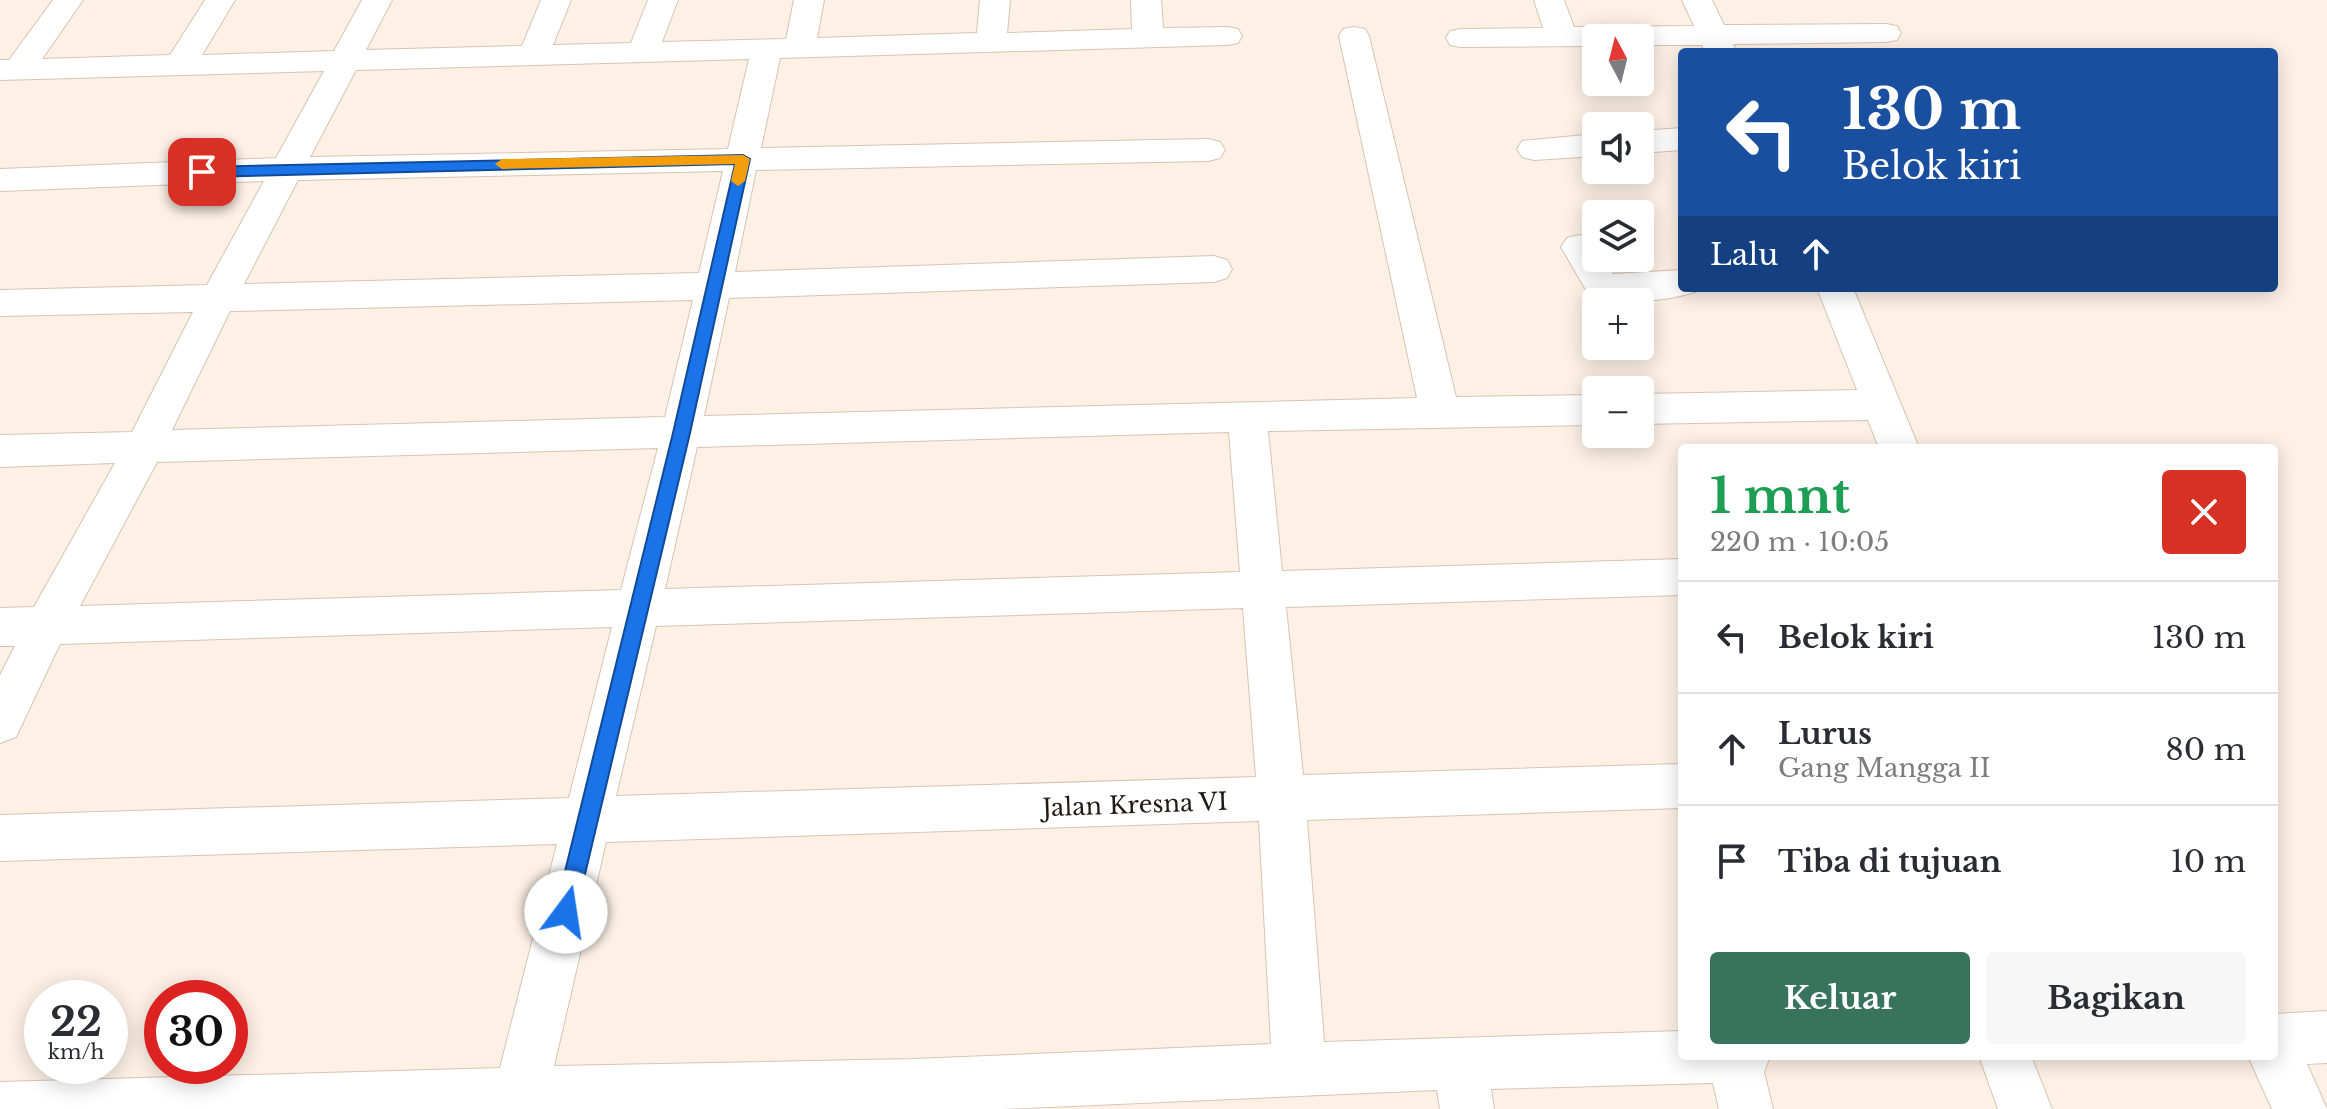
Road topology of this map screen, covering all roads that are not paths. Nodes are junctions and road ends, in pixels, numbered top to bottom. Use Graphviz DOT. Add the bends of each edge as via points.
graph roads {
  1 [pos="68,0"];
  2 [pos="220,0"];
  3 [pos="377,0"];
  4 [pos="556,0"];
  5 [pos="663,0"];
  6 [pos="809,0"];
  7 [pos="995,0"];
  8 [pos="1146,0"];
  9 [pos="1549,0"];
  10 [pos="1697,0"];
  11 [pos="1886,33"];
  12 [pos="1227,36"];
  13 [pos="1354,36"];
  14 [pos="1562,37"];
  15 [pos="1148,38"];
  16 [pos="1461,38"];
  17 [pos="991,43"];
  18 [pos="1717,43"];
  19 [pos="783,48"];
  20 [pos="642,53"];
  21 [pos="534,55"];
  22 [pos="345,60"];
  23 [pos="179,66"];
  24 [pos="9,70"];
  25 [pos="1678,139"];
  26 [pos="1654,141"];
  27 [pos="1582,146"];
  28 [pos="1534,149"];
  29 [pos="1208,150"];
  30 [pos="743,159"];
  31 [pos="288,169"];
  32 [pos="0,180"];
  33 [pos="1579,247"];
  34 [pos="1214,269"];
  35 [pos="1678,283"];
  36 [pos="712,286"];
  37 [pos="1837,292"];
  38 [pos="219,297"];
  39 [pos="0,303"];
  40 [pos="1881,405"];
  41 [pos="1654,409"];
  42 [pos="1582,410"];
  43 [pos="1440,413"];
  44 [pos="1247,416"];
  45 [pos="681,433"];
  46 [pos="1897,444"];
  47 [pos="144,449"];
  48 [pos="0,451"];
  49 [pos="1678,577"];
  50 [pos="1264,592"];
  51 [pos="637,609"];
  52 [pos="47,625"];
  53 [pos="0,627"];
  54 [pos="0,722"];
  55 [pos="1678,786"];
  56 [pos="1282,801"];
  57 [pos="589,821"];
  58 [pos="0,838"];
  59 [pos="2327,1037"];
  60 [pos="2278,1040"];
  61 [pos="1697,1060"];
  62 [pos="1734,1060"];
  63 [pos="2007,1060"];
  64 [pos="2276,1060"];
  65 [pos="1299,1070"];
  66 [pos="1464,1086"];
  67 [pos="1177,1092"];
  68 [pos="520,1095"];
  69 [pos="913,1097"];
  70 [pos="631,1099"];
  71 [pos="351,1105"];
  72 [pos="71,1107"];
  73 [pos="0,1109"];
  74 [pos="1746,1109"];
  75 [pos="2025,1109"];
  76 [pos="2300,1109"];
  1 -- 24 [label="street"];
  2 -- 23 [label="street"];
  3 -- 22 [label="street"];
  4 -- 21 [label="street"];
  5 -- 20 [label="street"];
  6 -- 19 [label="street"];
  7 -- 17 [label="street"];
  8 -- 15 [label="street"];
  9 -- 14 [label="street"];
  10 -- 18 [label="street"];
  11 -- 18 [label="street"];
  12 -- 15 [label="street"];
  13 -- 43 [label="street"];
  14 -- 16 [label="street"];
  14 -- 18 [label="street"];
  15 -- 17 [label="street"];
  17 -- 19 [label="street"];
  19 -- 20 [label="street"];
  19 -- 30 [label="street"];
  20 -- 21 [label="street"];
  21 -- 22 [label="street"];
  22 -- 23 [label="street"];
  22 -- 31 [label="street"];
  23 -- 24 [label="street"];
  25 -- 26 [label="street"];
  27 -- 28 [label="street"];
  29 -- 30 [label="street"];
  30 -- 31 [label="street"];
  30 -- 36 [label="street"];
  31 -- 32 [label="street"];
  31 -- 38 [label="street"];
  33 -- 35 [label="street" via="1602,286"];
  34 -- 36 [label="street"];
  36 -- 38 [label="street"];
  36 -- 45 [label="street"];
  37 -- 40 [label="street"];
  38 -- 39 [label="street"];
  38 -- 47 [label="street"];
  40 -- 41 [label="street"];
  40 -- 46 [label="street"];
  42 -- 43 [label="street"];
  43 -- 44 [label="street"];
  44 -- 45 [label="street"];
  44 -- 50 [label="street"];
  45 -- 47 [label="street"];
  45 -- 51 [label="street"];
  47 -- 48 [label="street"];
  47 -- 52 [label="street"];
  49 -- 50 [label="street"];
  50 -- 51 [label="street"];
  50 -- 56 [label="street"];
  51 -- 52 [label="street"];
  51 -- 57 [label="street"];
  52 -- 53 [label="street"];
  52 -- 54 [label="street"];
  55 -- 56 [label="street, Jalan Kresna VI"];
  56 -- 57 [label="street, Jalan Kresna VI"];
  56 -- 65 [label="street"];
  57 -- 58 [label="street, Jalan Kresna VI"];
  57 -- 68 [label="street"];
  59 -- 60 [label="street"];
  61 -- 66 [label="street"];
  62 -- 74 [label="street"];
  63 -- 75 [label="street"];
  64 -- 76 [label="street"];
  65 -- 66 [label="street"];
  65 -- 67 [label="street"];
  67 -- 69 [label="street"];
  68 -- 70 [label="street"];
  68 -- 71 [label="street"];
  69 -- 70 [label="street"];
  71 -- 72 [label="street"];
  72 -- 73 [label="street"];
}
